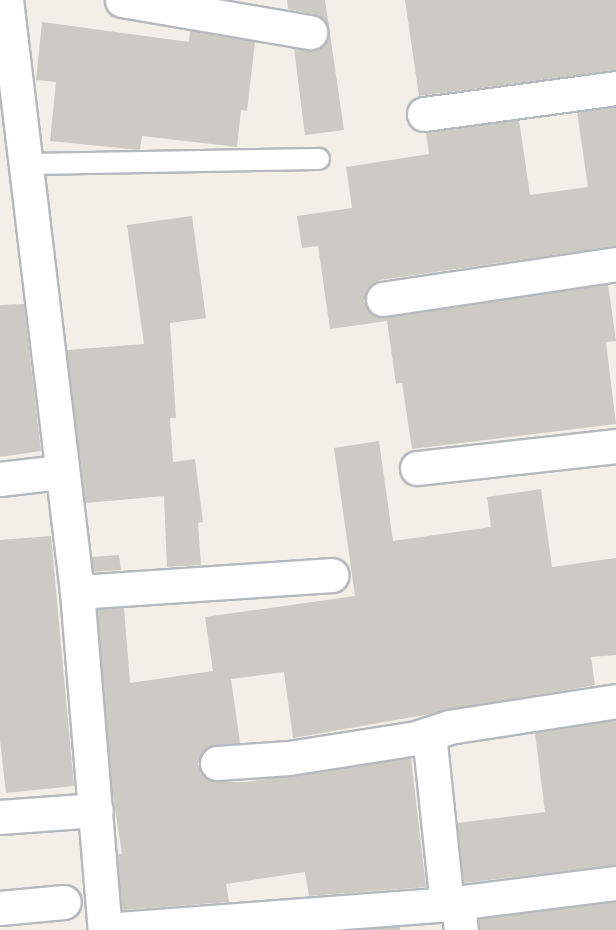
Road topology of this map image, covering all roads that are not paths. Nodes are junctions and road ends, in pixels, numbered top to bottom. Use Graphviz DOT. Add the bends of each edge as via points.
graph roads {
  1 [pos="6,0"];
  2 [pos="122,0"];
  3 [pos="310,32"];
  4 [pos="7,55"];
  5 [pos="616,88"];
  6 [pos="424,114"];
  7 [pos="319,159"];
  8 [pos="26,164"];
  9 [pos="616,264"];
  10 [pos="383,298"];
  11 [pos="616,446"];
  12 [pos="417,468"];
  13 [pos="60,472"];
  14 [pos="0,478"];
  15 [pos="331,575"];
  16 [pos="77,592"];
  17 [pos="616,701"];
  18 [pos="429,734"];
  19 [pos="217,763"];
  20 [pos="96,810"];
  21 [pos="0,817"];
  22 [pos="616,883"];
  23 [pos="64,902"];
  24 [pos="0,908"];
  25 [pos="455,912"];
  26 [pos="105,930"];
  1 -- 4 [label="street"];
  2 -- 3 [label="street"];
  4 -- 8 [label="street"];
  5 -- 6 [label="street"];
  7 -- 8 [label="lane"];
  8 -- 13 [label="street"];
  9 -- 10 [label="street"];
  11 -- 12 [label="street"];
  13 -- 14 [label="street"];
  13 -- 16 [label="street"];
  15 -- 16 [label="street"];
  16 -- 20 [label="street"];
  17 -- 18 [label="street" via="449,727"];
  18 -- 19 [label="street" via="289,758"];
  18 -- 25 [label="street"];
  20 -- 21 [label="street"];
  20 -- 26 [label="street"];
  22 -- 25 [label="street"];
  23 -- 24 [label="street"];
  25 -- 26 [label="street"];
}
